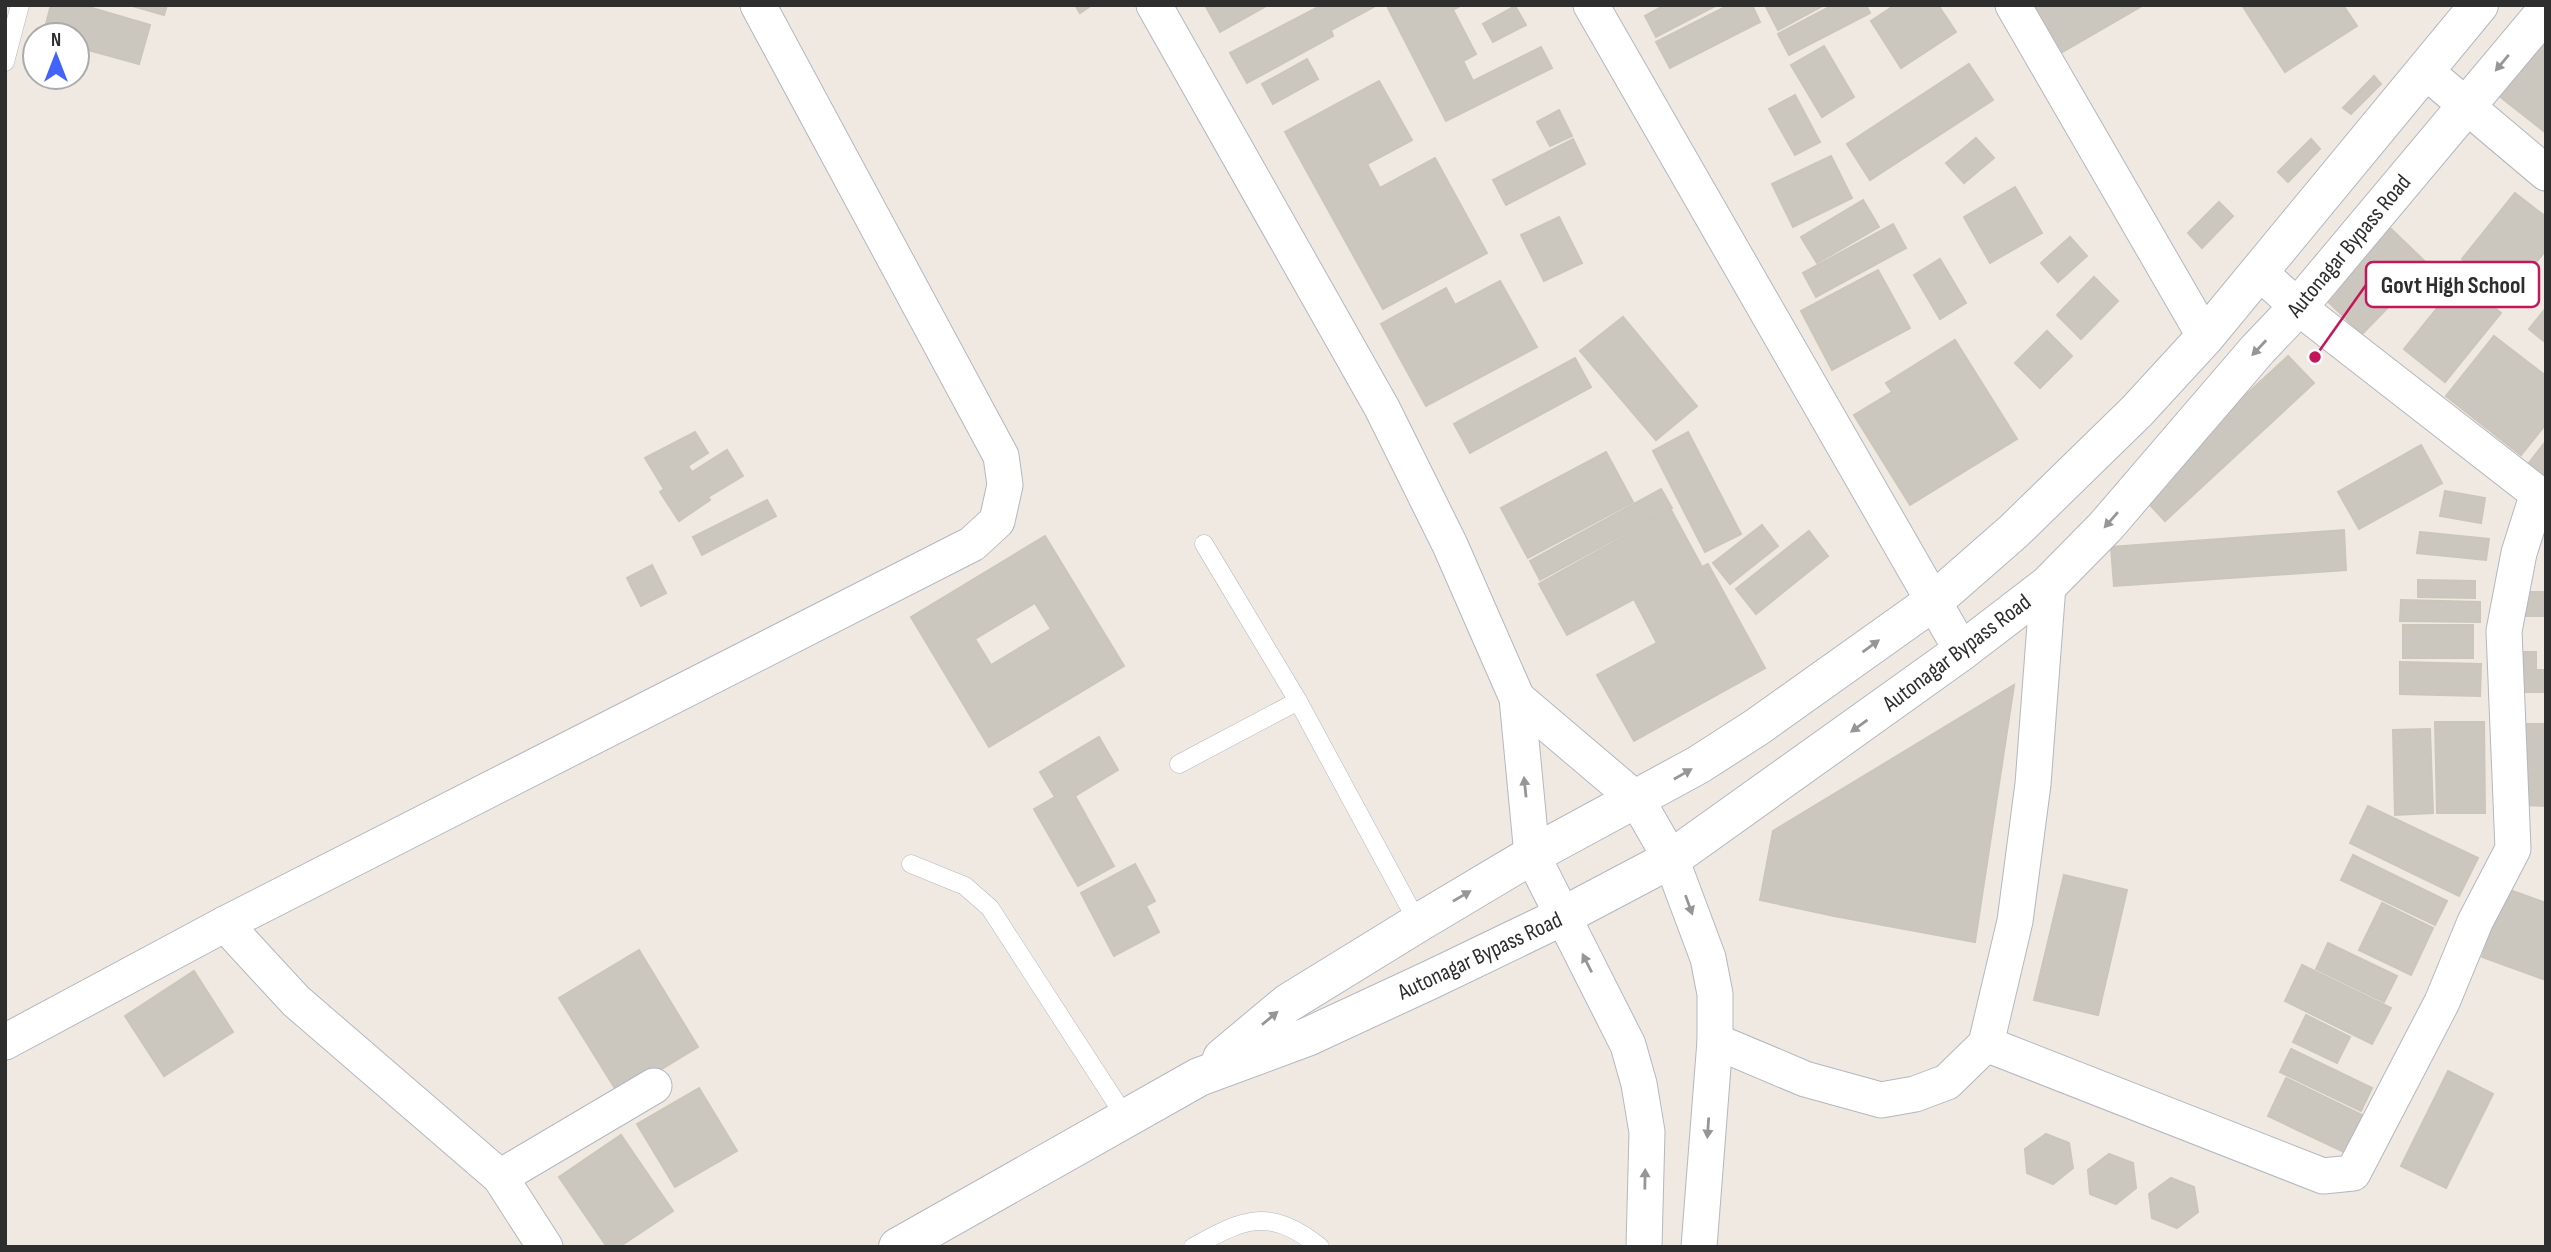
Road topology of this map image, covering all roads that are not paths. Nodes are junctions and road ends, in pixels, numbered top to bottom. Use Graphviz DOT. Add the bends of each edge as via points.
graph roads {
  1 [pos="20,5"];
  2 [pos="758,5"];
  3 [pos="1154,5"];
  4 [pos="1591,5"];
  5 [pos="2013,5"];
  6 [pos="2479,5"];
  7 [pos="2546,11"];
  8 [pos="5,62"];
  9 [pos="2424,70"];
  10 [pos="2467,106"];
  11 [pos="2546,173"];
  12 [pos="2258,271"];
  13 [pos="2298,307"];
  14 [pos="2205,337"];
  15 [pos="2542,496"];
  16 [pos="1204,544"];
  17 [pos="2048,585"];
  18 [pos="1934,601"];
  19 [pos="1962,651"];
  20 [pos="1517,698"];
  21 [pos="1298,701"];
  22 [pos="1179,764"];
  23 [pos="1637,800"];
  24 [pos="1532,855"];
  25 [pos="1671,859"];
  26 [pos="911,863"];
  27 [pos="1563,916"];
  28 [pos="1418,923"];
  29 [pos="225,924"];
  30 [pos="1715,1041"];
  31 [pos="5,1042"];
  32 [pos="1986,1044"];
  33 [pos="1199,1077"];
  34 [pos="654,1086"];
  35 [pos="1126,1118"];
  36 [pos="500,1177"];
  37 [pos="545,1247"];
  38 [pos="898,1247"];
  39 [pos="1193,1247"];
  40 [pos="1320,1247"];
  41 [pos="1644,1247"];
  42 [pos="1699,1247"];
  1 -- 8 [label="lane"];
  2 -- 29 [label="street" via="1001,456 1005,485 997,521 972,544"];
  3 -- 20 [label="street" via="1382,408 1450,545"];
  4 -- 18 [label="street"];
  5 -- 14 [label="street"];
  6 -- 9 [label="main road, Autonagar Bypass Road"];
  7 -- 10 [label="main road, Autonagar Bypass Road, one-way"];
  9 -- 10 [label="street"];
  9 -- 12 [label="main road, Autonagar Bypass Road"];
  10 -- 11 [label="street"];
  10 -- 13 [label="main road, Autonagar Bypass Road"];
  12 -- 13 [label="street"];
  12 -- 14 [label="main road, Autonagar Bypass Road"];
  13 -- 15 [label="street"];
  13 -- 17 [label="main road, Autonagar Bypass Road, one-way" via="2106,526"];
  14 -- 18 [label="main road, Autonagar Bypass Road" via="2052,494"];
  15 -- 32 [label="street" via="2519,553 2504,631 2513,849 2475,922 2442,1002 2353,1173 2323,1176"];
  16 -- 21 [label="lane"];
  17 -- 19 [label="main road, Autonagar Bypass Road"];
  17 -- 32 [label="street" via="2032,784 2015,921"];
  18 -- 19 [label="street"];
  23 -- 18 [label="main road, Autonagar Bypass Road, one-way" via="1757,727"];
  19 -- 25 [label="main road, Autonagar Bypass Road, one-way"];
  20 -- 23 [label="street"];
  24 -- 20 [label="street, one-way"];
  21 -- 22 [label="lane"];
  21 -- 28 [label="lane"];
  23 -- 24 [label="main road, Autonagar Bypass Road"];
  23 -- 25 [label="street"];
  24 -- 27 [label="street"];
  28 -- 24 [label="main road, Autonagar Bypass Road, one-way"];
  25 -- 27 [label="main road, Autonagar Bypass Road"];
  25 -- 30 [label="street, one-way" via="1708,958 1715,994"];
  26 -- 35 [label="lane" via="965,886 990,908"];
  27 -- 33 [label="main road, Autonagar Bypass Road" via="1307,1037"];
  41 -- 27 [label="street, one-way" via="1647,1132 1639,1084 1628,1045"];
  33 -- 28 [label="main road, Autonagar Bypass Road, one-way" via="1289,1003"];
  29 -- 31 [label="street"];
  29 -- 36 [label="street" via="296,1001"];
  30 -- 32 [label="street" via="1805,1079 1881,1100 1947,1082"];
  30 -- 42 [label="street, one-way"];
  33 -- 35 [label="main road, Autonagar Bypass Road"];
  34 -- 36 [label="street"];
  35 -- 38 [label="main road, Autonagar Bypass Road"];
  36 -- 37 [label="street"];
  39 -- 40 [label="lane" via="1222,1230 1266,1221 1294,1227"];
}
